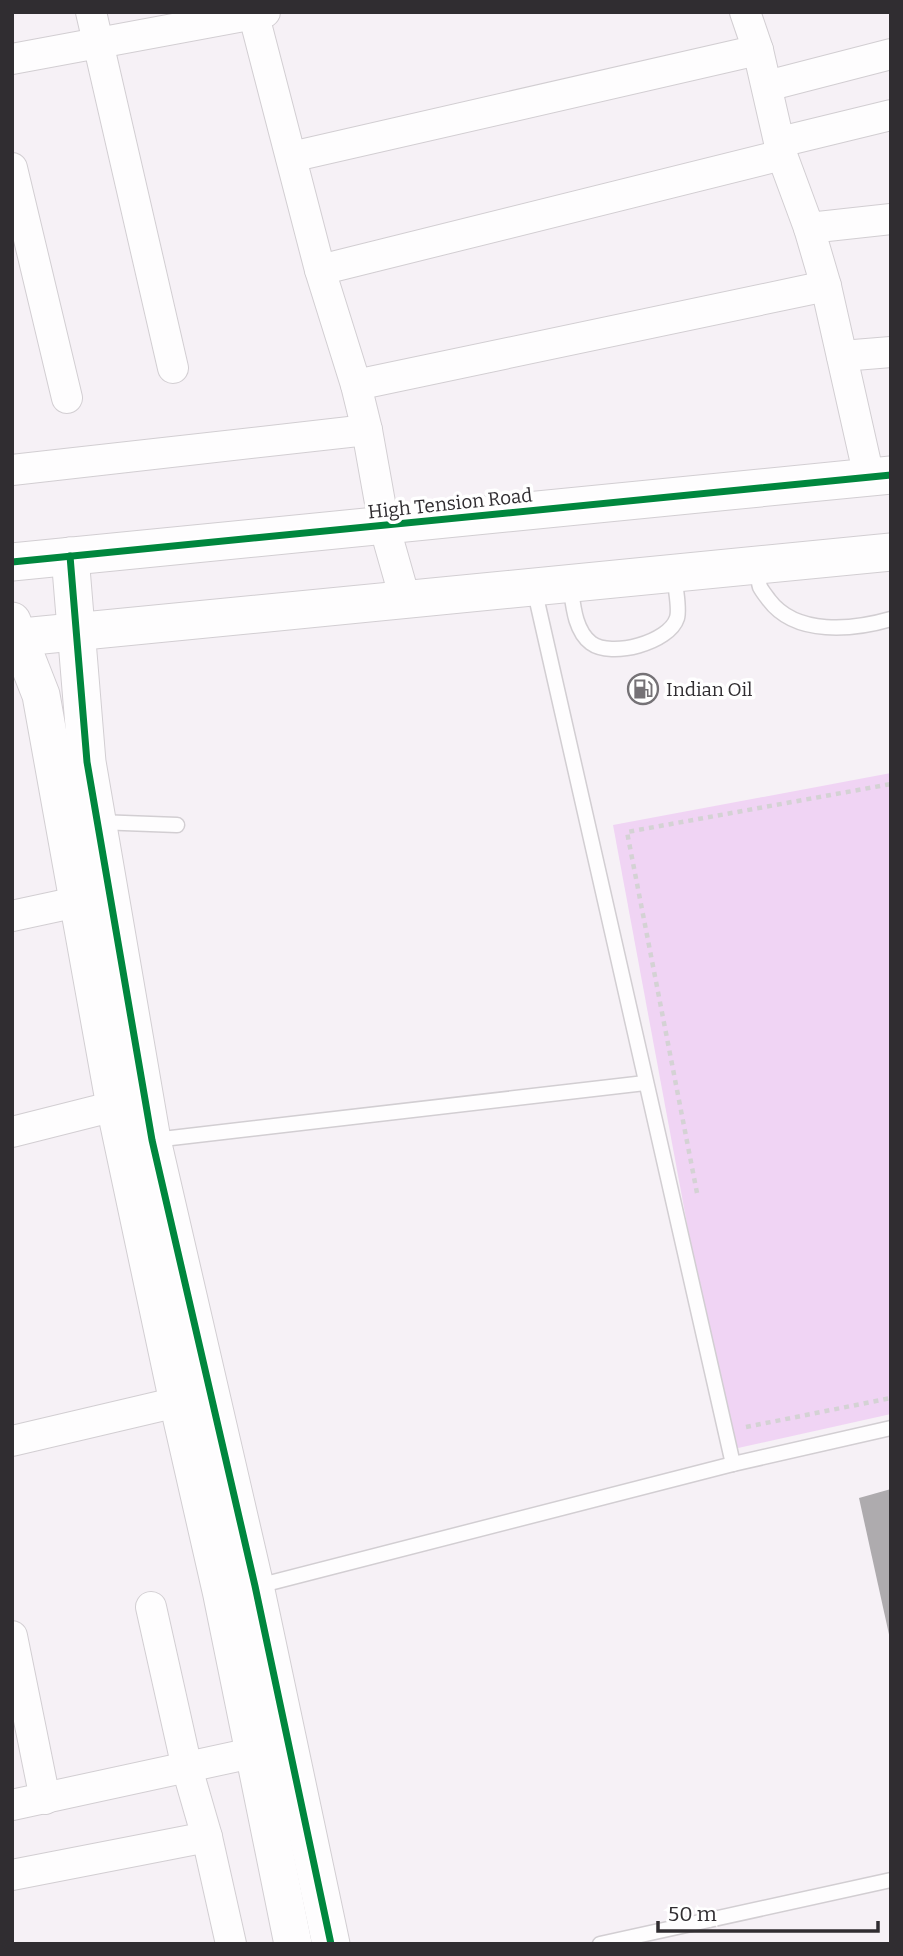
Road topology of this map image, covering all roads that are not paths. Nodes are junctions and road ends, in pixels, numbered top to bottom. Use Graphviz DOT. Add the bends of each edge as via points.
graph roads {
  1 [pos="91,12"];
  2 [pos="745,12"];
  3 [pos="257,13"];
  4 [pos="99,44"];
  5 [pos="758,50"];
  6 [pos="891,54"];
  7 [pos="12,59"];
  8 [pos="767,86"];
  9 [pos="891,115"];
  10 [pos="781,149"];
  11 [pos="291,157"];
  12 [pos="12,168"];
  13 [pos="891,219"];
  14 [pos="809,228"];
  15 [pos="320,270"];
  16 [pos="826,286"];
  17 [pos="891,352"];
  18 [pos="842,356"];
  19 [pos="173,368"];
  20 [pos="356,385"];
  21 [pos="67,398"];
  22 [pos="367,430"];
  23 [pos="12,470"];
  24 [pos="880,476"];
  25 [pos="384,525"];
  26 [pos="891,552"];
  27 [pos="70,556"];
  28 [pos="12,562"];
  29 [pos="757,565"];
  30 [pos="674,573"];
  31 [pos="570,583"];
  32 [pos="533,586"];
  33 [pos="405,599"];
  34 [pos="891,619"];
  35 [pos="15,632"];
  36 [pos="75,632"];
  37 [pos="81,825"];
  38 [pos="177,825"];
  39 [pos="77,902"];
  40 [pos="12,916"];
  41 [pos="645,1083"];
  42 [pos="116,1105"];
  43 [pos="12,1132"];
  44 [pos="138,1142"];
  45 [pos="194,1398"];
  46 [pos="891,1428"];
  47 [pos="12,1441"];
  48 [pos="733,1464"];
  49 [pos="239,1591"];
  50 [pos="151,1607"];
  51 [pos="12,1636"];
  52 [pos="272,1749"];
  53 [pos="187,1768"];
  54 [pos="45,1799"];
  55 [pos="12,1805"];
  56 [pos="207,1837"];
  57 [pos="12,1875"];
  58 [pos="891,1880"];
  59 [pos="231,1944"];
  60 [pos="293,1944"];
  61 [pos="331,1944"];
  62 [pos="600,1944"];
  1 -- 4 [label="street"];
  2 -- 5 [label="street"];
  3 -- 4 [label="street"];
  3 -- 11 [label="street"];
  4 -- 7 [label="street"];
  4 -- 19 [label="street"];
  5 -- 8 [label="street"];
  5 -- 11 [label="street"];
  6 -- 8 [label="street"];
  8 -- 10 [label="street"];
  9 -- 10 [label="street"];
  10 -- 14 [label="street"];
  10 -- 15 [label="street"];
  11 -- 15 [label="street"];
  12 -- 21 [label="street"];
  13 -- 14 [label="street"];
  14 -- 16 [label="street"];
  15 -- 20 [label="street"];
  16 -- 18 [label="street"];
  16 -- 20 [label="street"];
  17 -- 18 [label="street"];
  18 -- 24 [label="street"];
  20 -- 22 [label="street"];
  22 -- 23 [label="street"];
  22 -- 25 [label="street"];
  24 -- 25 [label="street, High Tension Road"];
  25 -- 27 [label="street, High Tension Road"];
  25 -- 33 [label="street"];
  26 -- 29 [label="street"];
  27 -- 28 [label="street, High Tension Road"];
  27 -- 36 [label="street"];
  29 -- 30 [label="street"];
  29 -- 34 [label="lane" via="760,588 777,610 799,622 841,629"];
  30 -- 31 [label="street"];
  30 -- 31 [label="lane" via="677,618 669,631 653,642 613,650 593,644 580,630"];
  31 -- 32 [label="street"];
  32 -- 33 [label="street"];
  32 -- 41 [label="lane"];
  33 -- 36 [label="street"];
  35 -- 36 [label="street"];
  35 -- 37 [label="street" via="41,695"];
  36 -- 37 [label="street" via="87,762"];
  37 -- 38 [label="lane"];
  37 -- 39 [label="street"];
  37 -- 44 [label="street"];
  39 -- 40 [label="street"];
  39 -- 42 [label="street"];
  41 -- 44 [label="lane"];
  41 -- 48 [label="lane"];
  42 -- 43 [label="street"];
  42 -- 44 [label="street"];
  44 -- 45 [label="street"];
  45 -- 47 [label="street"];
  45 -- 49 [label="street"];
  46 -- 48 [label="lane"];
  48 -- 49 [label="lane"];
  49 -- 52 [label="street"];
  50 -- 53 [label="street"];
  51 -- 54 [label="street"];
  52 -- 53 [label="street"];
  52 -- 60 [label="street"];
  52 -- 61 [label="street"];
  53 -- 54 [label="street"];
  53 -- 56 [label="street"];
  54 -- 55 [label="street"];
  56 -- 57 [label="street"];
  56 -- 59 [label="street"];
  58 -- 62 [label="lane"];
}
